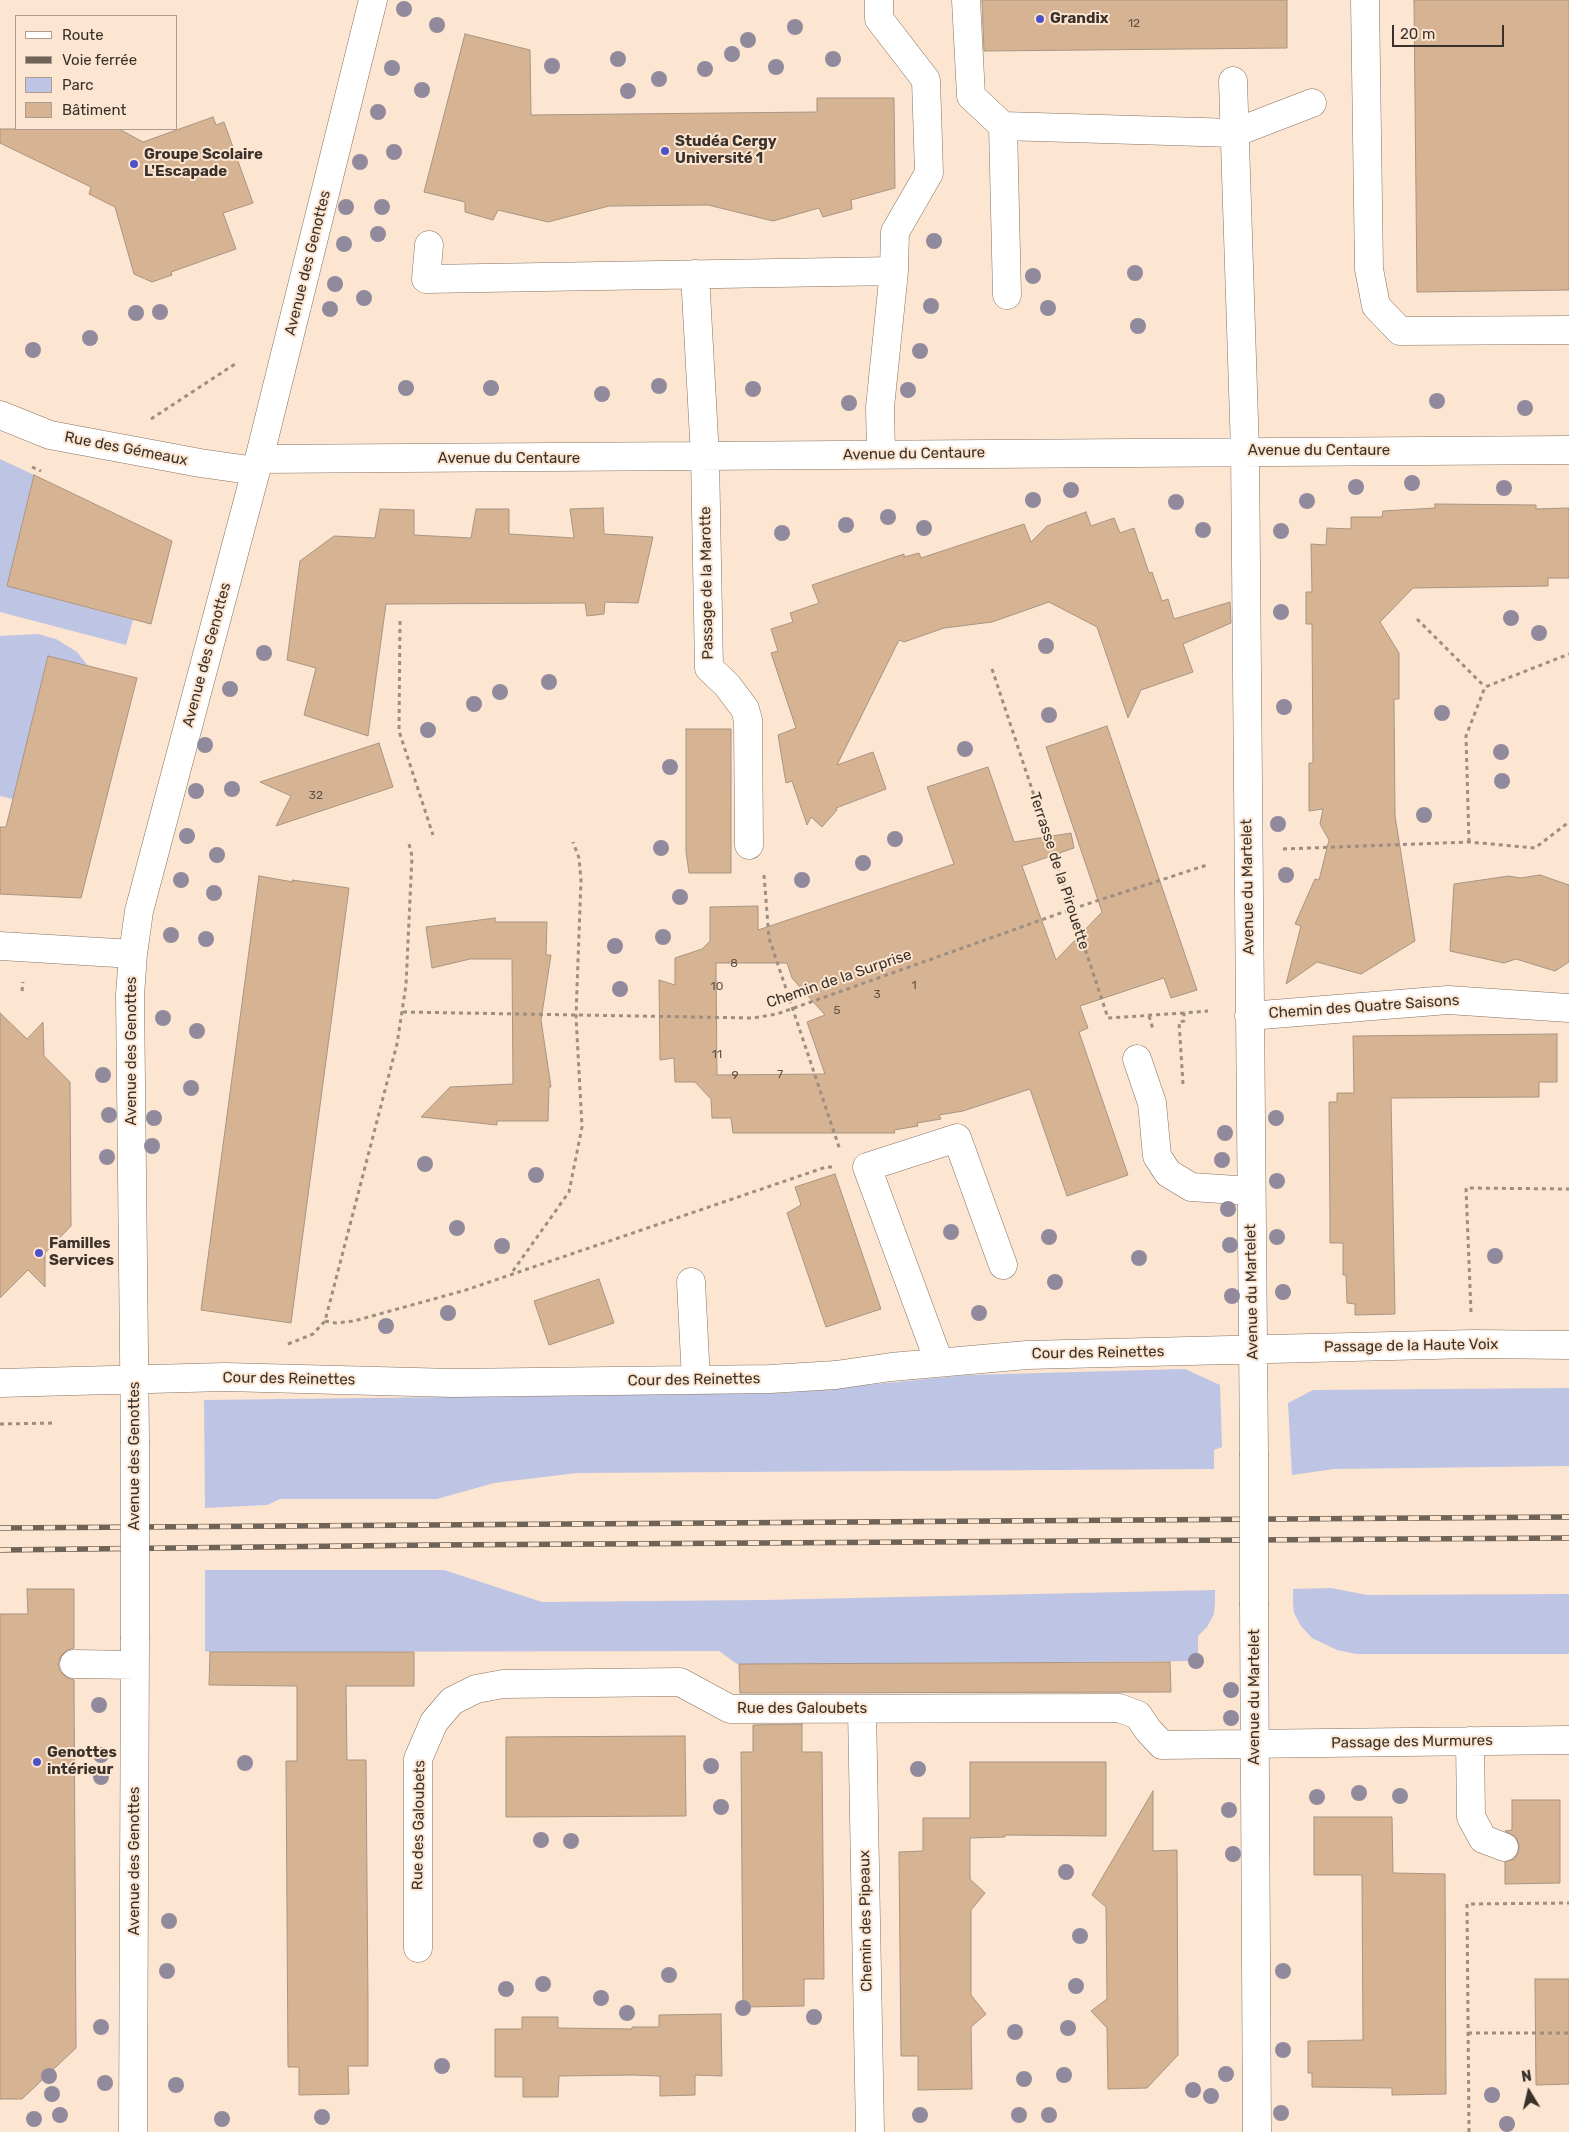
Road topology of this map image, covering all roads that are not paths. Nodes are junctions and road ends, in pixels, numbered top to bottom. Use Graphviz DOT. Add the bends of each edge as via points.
graph roads {
  1 [pos="373,0"];
  2 [pos="879,0"];
  3 [pos="966,0"];
  4 [pos="1365,0"];
  5 [pos="1233,81"];
  6 [pos="1312,103"];
  7 [pos="1003,126"];
  8 [pos="1234,133"];
  9 [pos="429,245"];
  10 [pos="894,270"];
  11 [pos="695,274"];
  12 [pos="1007,295"];
  13 [pos="1569,330"];
  14 [pos="0,415"];
  15 [pos="1569,450"];
  16 [pos="1245,451"];
  17 [pos="881,454"];
  18 [pos="705,457"];
  19 [pos="257,465"];
  20 [pos="750,845"];
  21 [pos="0,946"];
  22 [pos="133,954"];
  23 [pos="1569,1008"];
  24 [pos="1249,1016"];
  25 [pos="1137,1059"];
  26 [pos="1251,1191"];
  27 [pos="1003,1265"];
  28 [pos="692,1282"];
  29 [pos="1569,1345"];
  30 [pos="1252,1350"];
  31 [pos="939,1362"];
  32 [pos="696,1380"];
  33 [pos="135,1381"];
  34 [pos="0,1383"];
  35 [pos="135,1652"];
  36 [pos="74,1664"];
  37 [pos="862,1710"];
  38 [pos="1569,1740"];
  39 [pos="1470,1741"];
  40 [pos="1255,1743"];
  41 [pos="1504,1847"];
  42 [pos="418,1948"];
  43 [pos="133,2132"];
  44 [pos="870,2132"];
  45 [pos="1257,2132"];
  1 -- 19 [label="street, Avenue des Genottes"];
  2 -- 10 [label="street" via="879,19 926,80 928,173 894,232"];
  3 -- 7 [label="street" via="971,96"];
  4 -- 13 [label="street" via="1369,269 1376,306 1400,331"];
  5 -- 8 [label="street, Avenue du Martelet"];
  6 -- 8 [label="street"];
  7 -- 8 [label="street"];
  7 -- 12 [label="street"];
  8 -- 16 [label="street, Avenue du Martelet"];
  9 -- 11 [label="street" via="426,279"];
  10 -- 11 [label="street"];
  10 -- 17 [label="street" via="880,407"];
  11 -- 18 [label="street, Passage de la Marotte"];
  14 -- 19 [label="street, Rue des Gémeaux" via="50,434 207,464"];
  15 -- 16 [label="street, Avenue du Centaure"];
  16 -- 17 [label="street, Avenue du Centaure"];
  16 -- 24 [label="street, Avenue du Martelet"];
  17 -- 18 [label="street, Avenue du Centaure"];
  18 -- 19 [label="street, Avenue du Centaure"];
  18 -- 20 [label="street, Passage de la Marotte" via="709,668 745,709 748,720"];
  19 -- 22 [label="street, Avenue des Genottes" via="142,902"];
  21 -- 22 [label="street"];
  22 -- 33 [label="street, Avenue des Genottes" via="130,1052"];
  23 -- 24 [label="street, Chemin des Quatre Saisons" via="1448,1000"];
  24 -- 26 [label="street, Avenue du Martelet"];
  25 -- 26 [label="street" via="1152,1103 1157,1156 1168,1173 1191,1187"];
  26 -- 30 [label="street, Avenue du Martelet"];
  27 -- 31 [label="street" via="957,1138 857,1167"];
  28 -- 32 [label="street"];
  29 -- 30 [label="street, Passage de la Haute Voix" via="1472,1344"];
  30 -- 31 [label="street, Cour des Reinettes" via="1027,1355"];
  30 -- 40 [label="street, Avenue du Martelet, bridge"];
  31 -- 32 [label="street, Cour des Reinettes" via="836,1375"];
  32 -- 33 [label="street, Cour des Reinettes" via="453,1383 225,1377"];
  33 -- 34 [label="street, Cour des Reinettes"];
  33 -- 35 [label="street, Avenue des Genottes, bridge"];
  35 -- 36 [label="street"];
  35 -- 43 [label="street, Avenue des Genottes"];
  37 -- 40 [label="street, Rue des Galoubets" via="1119,1708 1138,1716 1162,1744"];
  37 -- 42 [label="street, Rue des Galoubets" via="730,1709 680,1682 502,1684 476,1689 452,1701 434,1722 418,1759"];
  37 -- 44 [label="street, Chemin des Pipeaux"];
  38 -- 39 [label="street, Passage des Murmures"];
  39 -- 40 [label="street, Passage des Murmures"];
  39 -- 41 [label="street" via="1471,1816 1483,1839"];
  40 -- 45 [label="street, Avenue du Martelet"];
}
